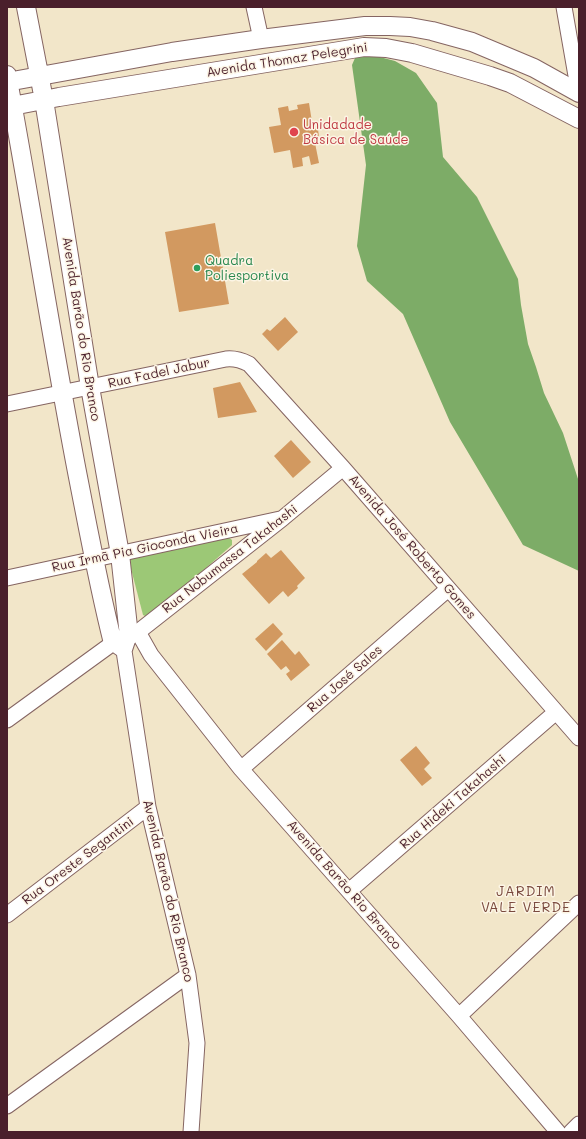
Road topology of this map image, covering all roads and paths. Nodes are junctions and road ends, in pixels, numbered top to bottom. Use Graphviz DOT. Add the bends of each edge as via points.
graph roads {
  1 [pos="26,7"];
  2 [pos="254,7"];
  3 [pos="564,7"];
  4 [pos="261,39"];
  5 [pos="38,75"];
  6 [pos="7,79"];
  7 [pos="579,93"];
  8 [pos="44,100"];
  9 [pos="10,106"];
  10 [pos="579,119"];
  11 [pos="241,360"];
  12 [pos="90,387"];
  13 [pos="62,393"];
  14 [pos="7,404"];
  15 [pos="343,468"];
  16 [pos="283,518"];
  17 [pos="120,554"];
  18 [pos="94,559"];
  19 [pos="7,578"];
  20 [pos="448,589"];
  21 [pos="126,640"];
  22 [pos="556,712"];
  23 [pos="7,720"];
  24 [pos="579,738"];
  25 [pos="241,769"];
  26 [pos="148,807"];
  27 [pos="349,891"];
  28 [pos="579,903"];
  29 [pos="7,915"];
  30 [pos="188,975"];
  31 [pos="458,1016"];
  32 [pos="7,1106"];
  33 [pos="579,1124"];
  34 [pos="191,1132"];
  35 [pos="558,1132"];
  36 [pos="571,1132"];
  1 -- 5 [label="street, Avenida Barão do Rio Branco"];
  2 -- 4 [label="street"];
  3 -- 7 [label="street"];
  4 -- 5 [label="street, Avenida Thomaz Pelegrini"];
  4 -- 7 [label="street, Avenida Thomaz Pelegrini" via="365,26 410,27 472,42 534,68"];
  5 -- 6 [label="street, Avenida Thomaz Pelegrini"];
  5 -- 8 [label="street, Avenida Barão do Rio Branco"];
  6 -- 9 [label="street, Avenida Barão do Rio Branco"];
  8 -- 9 [label="street, Avenida Thomaz Pelegrini"];
  8 -- 10 [label="street, Avenida Thomaz Pelegrini" via="364,47 412,53 490,76 510,83"];
  8 -- 12 [label="street, Avenida Barão do Rio Branco"];
  9 -- 13 [label="street, Avenida Barão do Rio Branco"];
  11 -- 12 [label="street, Rua Fadel Jabur" via="226,359"];
  11 -- 15 [label="street, Avenida José Roberto Gomes" via="255,370"];
  12 -- 13 [label="street, Rua Fadel Jabur"];
  12 -- 17 [label="street, Avenida Barão do Rio Branco"];
  13 -- 14 [label="street, Rua Fadel Jabur"];
  13 -- 18 [label="street, Avenida Barão do Rio Branco"];
  15 -- 16 [label="street, Rua Nobumassa Takahashi"];
  15 -- 20 [label="street, Avenida José Roberto Gomes"];
  16 -- 17 [label="street, Rua Irmã Pia Gioconda Vieira"];
  16 -- 21 [label="street, Rua Nobumassa Takahashi"];
  17 -- 18 [label="street, Rua Irmã Pia Gioconda Vieira"];
  17 -- 21 [label="street, Avenida Barão do Rio Branco"];
  18 -- 19 [label="street, Rua Irmã Pia Gioconda Vieira"];
  18 -- 21 [label="street, Avenida Barão do Rio Branco" via="104,606"];
  20 -- 22 [label="street, Avenida José Roberto Gomes"];
  20 -- 25 [label="street, Rua José Sales"];
  21 -- 23 [label="street, Rua Nobumassa Takahashi"];
  21 -- 25 [label="street, Avenida Barão Rio Branco" via="151,655"];
  21 -- 26 [label="street, Avenida Barão do Rio Branco"];
  22 -- 24 [label="street, Avenida José Roberto Gomes"];
  22 -- 27 [label="street, Rua Hideki Takahashi"];
  25 -- 27 [label="street, Avenida Barão Rio Branco"];
  26 -- 29 [label="street, Rua Oreste Segantini"];
  26 -- 30 [label="street, Avenida Barão do Rio Branco"];
  27 -- 31 [label="street, Avenida Barão Rio Branco"];
  28 -- 31 [label="street"];
  30 -- 32 [label="street"];
  30 -- 34 [label="street, Avenida Barão do Rio Branco" via="197,1043"];
  31 -- 35 [label="street, Avenida Barão Rio Branco"];
  33 -- 36 [label="street"];
}
